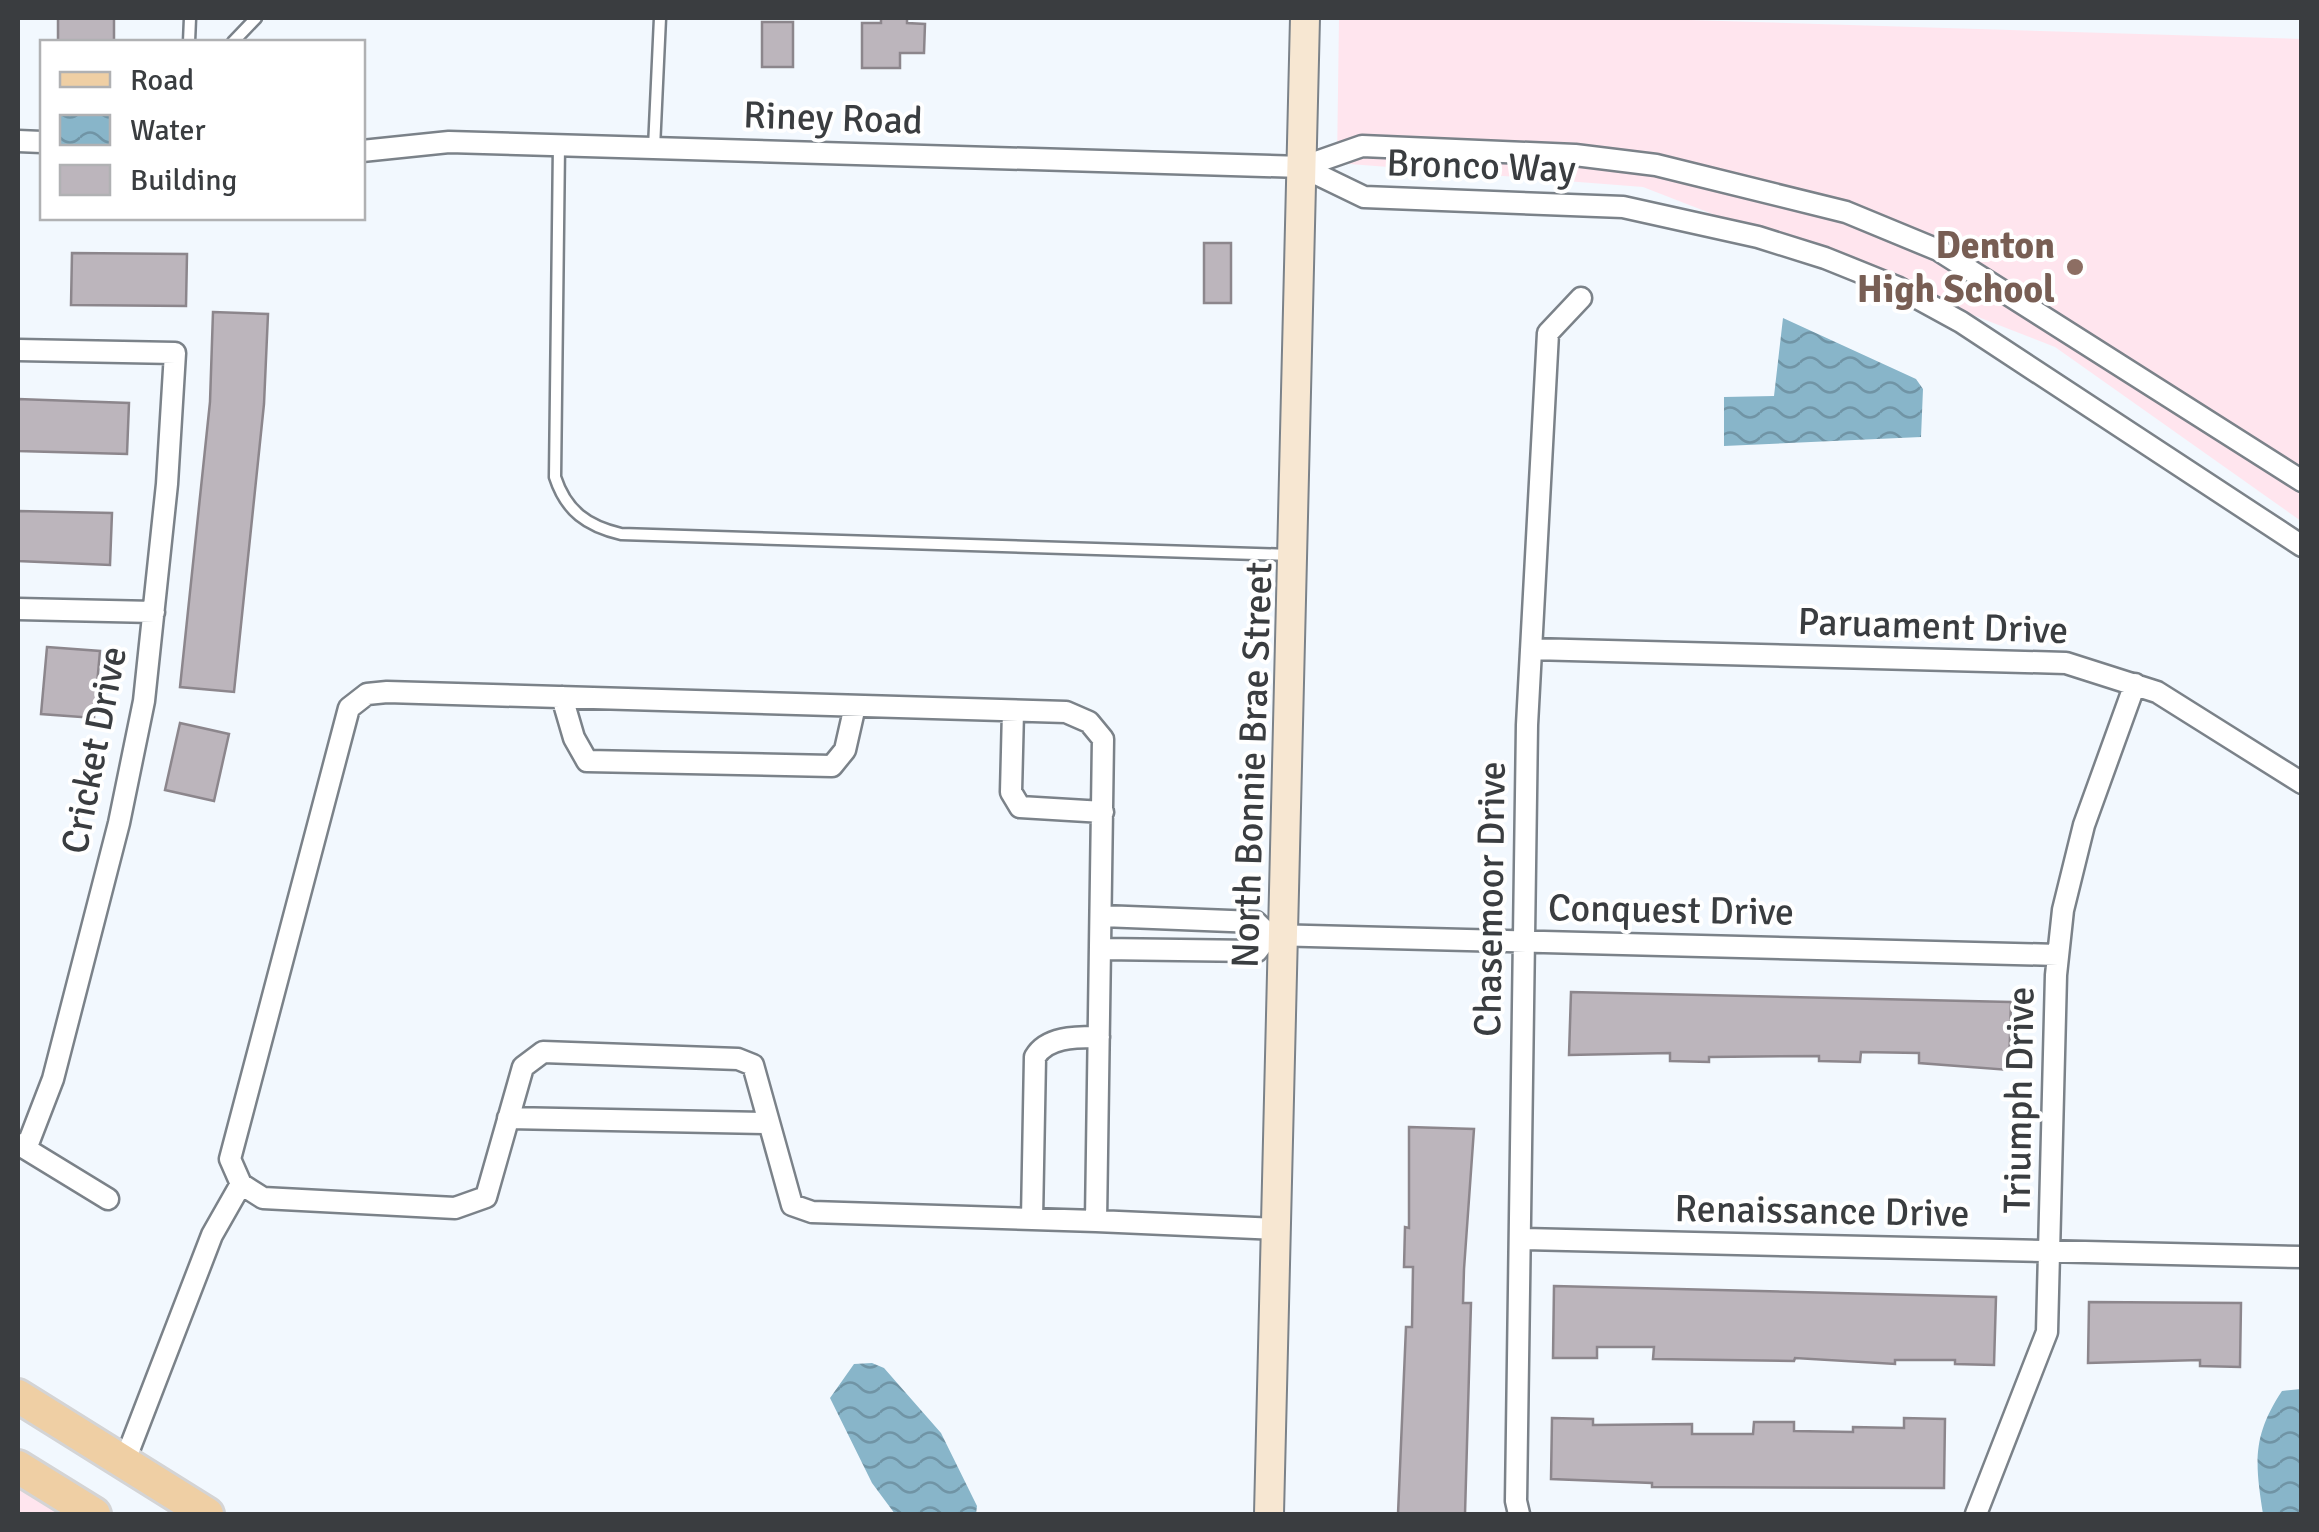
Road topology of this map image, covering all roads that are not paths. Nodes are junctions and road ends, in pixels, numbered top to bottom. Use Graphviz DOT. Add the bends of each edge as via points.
graph roads {
  1 [pos="256,18"];
  2 [pos="660,18"];
  3 [pos="1305,18"];
  4 [pos="235,40"];
  5 [pos="558,145"];
  6 [pos="654,148"];
  7 [pos="365,150"];
  8 [pos="1302,167"];
  9 [pos="1581,298"];
  10 [pos="18,350"];
  11 [pos="2302,481"];
  12 [pos="2302,546"];
  13 [pos="1296,556"];
  14 [pos="18,609"];
  15 [pos="154,612"];
  16 [pos="1530,649"];
  17 [pos="2136,684"];
  18 [pos="562,697"];
  19 [pos="855,706"];
  20 [pos="1013,711"];
  21 [pos="2302,783"];
  22 [pos="1103,812"];
  23 [pos="1102,916"];
  24 [pos="1276,935"];
  25 [pos="1525,942"];
  26 [pos="1102,949"];
  27 [pos="2058,955"];
  28 [pos="1099,1036"];
  29 [pos="508,1118"];
  30 [pos="768,1123"];
  31 [pos="22,1147"];
  32 [pos="241,1184"];
  33 [pos="108,1200"];
  34 [pos="1032,1219"];
  35 [pos="1096,1221"];
  36 [pos="1276,1228"];
  37 [pos="1521,1240"];
  38 [pos="2052,1252"];
  39 [pos="2302,1258"];
  40 [pos="18,1396"];
  41 [pos="124,1463"];
  42 [pos="18,1466"];
  43 [pos="94,1514"];
  44 [pos="207,1514"];
  45 [pos="1269,1514"];
  46 [pos="1520,1514"];
  47 [pos="1976,1514"];
  1 -- 4 [label="lane"];
  2 -- 6 [label="lane"];
  3 -- 8 [label="main road, North Bonnie Brae Street"];
  5 -- 6 [label="street, Riney Road"];
  5 -- 7 [label="street, Riney Road" via="448,142"];
  5 -- 13 [label="lane" via="555,476 580,520 621,534"];
  6 -- 8 [label="street, Riney Road"];
  8 -- 11 [label="street, Bronco Way" via="1362,146 1575,155 1656,164 1846,212 1938,250"];
  8 -- 12 [label="street, Bronco Way" via="1364,197 1623,207 1825,258 1961,322"];
  8 -- 13 [label="main road, North Bonnie Brae Street"];
  9 -- 16 [label="street, Chasemoor Drive" via="1548,332"];
  10 -- 15 [label="street, Cricket Drive" via="175,353"];
  13 -- 24 [label="main road, North Bonnie Brae Street"];
  14 -- 15 [label="street"];
  15 -- 31 [label="street, Cricket Drive" via="119,823 53,1079"];
  16 -- 17 [label="street, Paruament Drive" via="2041,660"];
  16 -- 25 [label="street, Chasemoor Drive"];
  17 -- 21 [label="street, Paruament Drive" via="2176,702"];
  17 -- 27 [label="street, Triumph Drive" via="2084,825"];
  18 -- 19 [label="street"];
  18 -- 19 [label="street" via="587,761 832,766 844,750"];
  18 -- 32 [label="street" via="387,692 367,694 349,708 230,1159"];
  19 -- 20 [label="street"];
  20 -- 22 [label="street" via="1066,712 1089,722 1103,739"];
  20 -- 22 [label="street" via="1012,792 1020,808"];
  22 -- 23 [label="street"];
  23 -- 24 [label="street" via="1256,922"];
  23 -- 26 [label="street"];
  24 -- 25 [label="street, Conquest Drive"];
  24 -- 26 [label="street" via="1257,951"];
  24 -- 36 [label="main road, North Bonnie Brae Street"];
  25 -- 27 [label="street, Conquest Drive"];
  25 -- 37 [label="street, Chasemoor Drive"];
  26 -- 28 [label="street"];
  27 -- 38 [label="street, Triumph Drive"];
  28 -- 34 [label="street" via="1069,1037 1035,1056"];
  28 -- 35 [label="street"];
  29 -- 30 [label="street"];
  29 -- 30 [label="street" via="522,1067 543,1052 738,1059 753,1065"];
  29 -- 32 [label="street" via="486,1197 455,1208 264,1198"];
  30 -- 34 [label="street" via="792,1204 812,1212"];
  31 -- 33 [label="street"];
  32 -- 41 [label="street" via="212,1235"];
  34 -- 35 [label="street"];
  35 -- 36 [label="street"];
  36 -- 45 [label="main road, North Bonnie Brae Street"];
  37 -- 38 [label="street, Renaissance Drive"];
  37 -- 46 [label="street, Chasemoor Drive"];
  38 -- 39 [label="street, Renaissance Drive"];
  38 -- 47 [label="street, Triumph Drive" via="2042,1353"];
  40 -- 41 [label="main road"];
  41 -- 44 [label="main road"];
  42 -- 43 [label="main road"];
}
